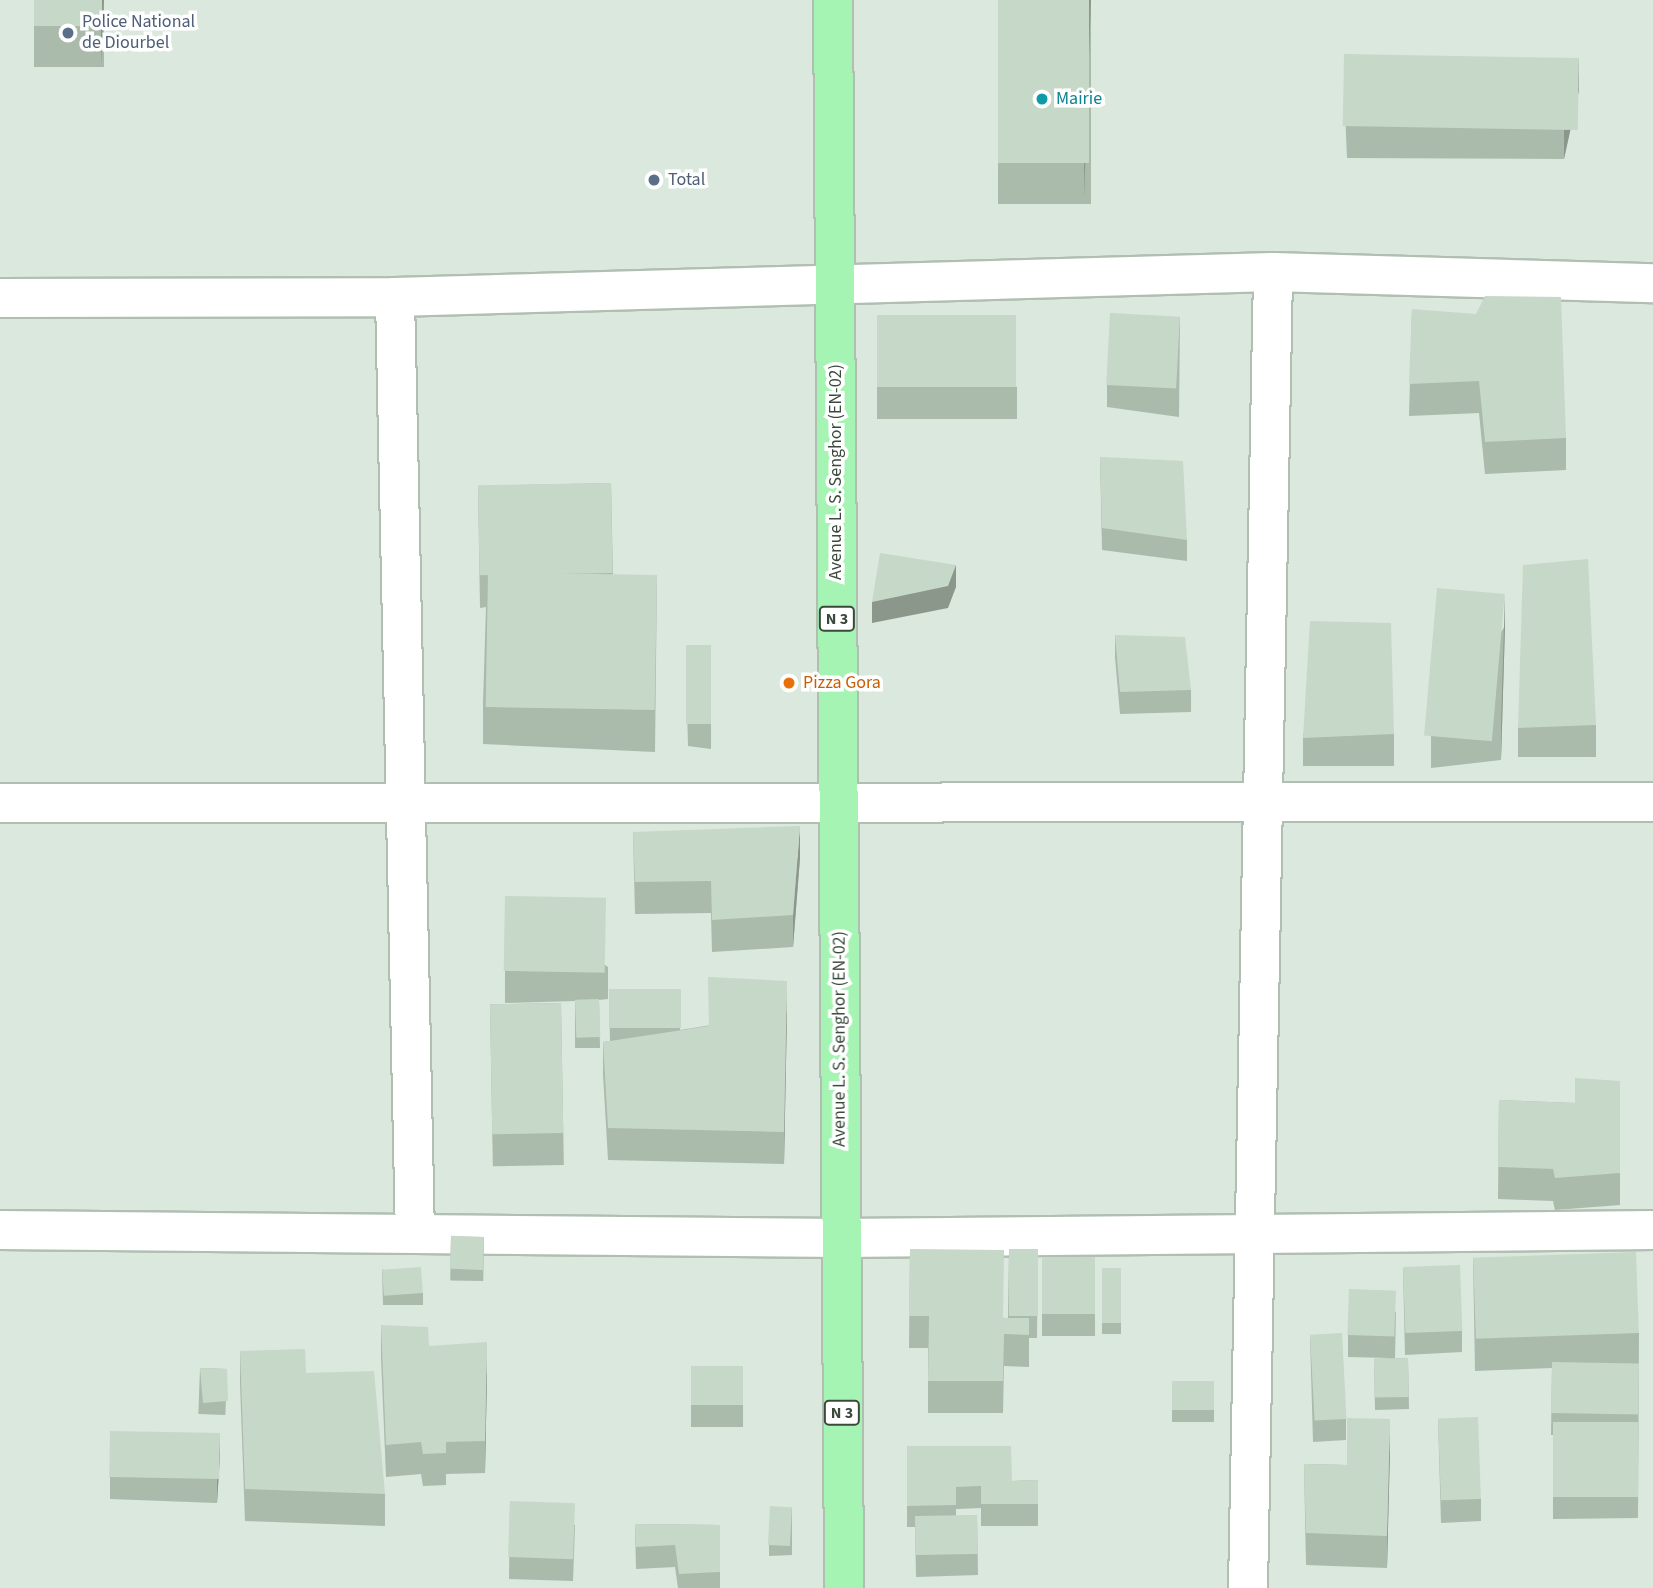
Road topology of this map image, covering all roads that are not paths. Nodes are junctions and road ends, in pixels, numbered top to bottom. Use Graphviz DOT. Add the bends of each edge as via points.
graph roads {
  1 [pos="833,0"];
  2 [pos="1273,272"];
  3 [pos="835,282"];
  4 [pos="1653,283"];
  5 [pos="395,297"];
  6 [pos="0,298"];
  7 [pos="406,802"];
  8 [pos="838,802"];
  9 [pos="1263,802"];
  10 [pos="1653,802"];
  11 [pos="0,803"];
  12 [pos="0,1230"];
  13 [pos="1653,1230"];
  14 [pos="1255,1233"];
  15 [pos="415,1234"];
  16 [pos="841,1238"];
  17 [pos="844,1588"];
  18 [pos="1248,1588"];
  1 -- 3 [label="main road, Avenue L. S. Senghor (EN-02) / N 3"];
  2 -- 3 [label="street"];
  2 -- 4 [label="street"];
  2 -- 9 [label="street"];
  3 -- 5 [label="street"];
  3 -- 8 [label="main road, Avenue L. S. Senghor (EN-02) / N 3"];
  5 -- 6 [label="street"];
  5 -- 7 [label="street"];
  7 -- 8 [label="street"];
  7 -- 11 [label="street"];
  7 -- 15 [label="street"];
  8 -- 9 [label="street"];
  8 -- 16 [label="main road, Avenue L. S. Senghor (EN-02) / N 3"];
  9 -- 10 [label="street"];
  9 -- 14 [label="street"];
  12 -- 15 [label="street"];
  13 -- 14 [label="street"];
  14 -- 16 [label="street"];
  14 -- 18 [label="street"];
  15 -- 16 [label="street"];
  16 -- 17 [label="main road, N 3"];
}
